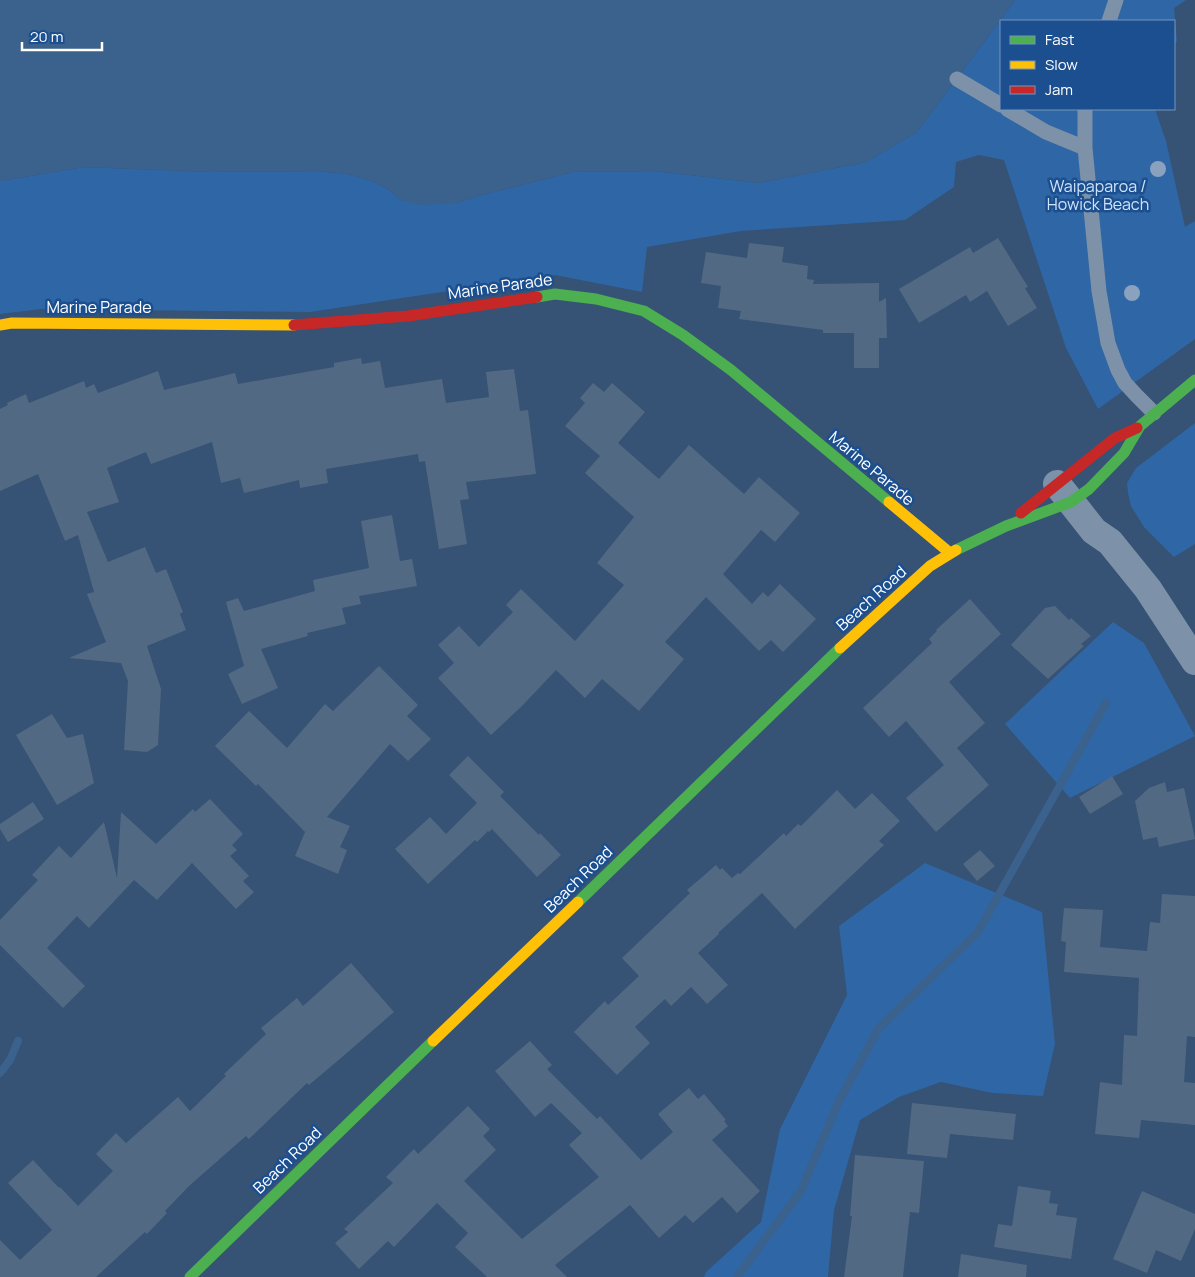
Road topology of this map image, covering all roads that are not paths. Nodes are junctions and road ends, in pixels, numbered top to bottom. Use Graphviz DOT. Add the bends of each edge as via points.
graph roads {
  1 [pos="1116,0"];
  2 [pos="1109,20"];
  3 [pos="957,79"];
  4 [pos="1000,104"];
  5 [pos="1009,110"];
  6 [pos="1085,110"];
  7 [pos="1085,148"];
  8 [pos="0,325"];
  9 [pos="1195,380"];
  10 [pos="1154,413"];
  11 [pos="1140,426"];
  12 [pos="1073,486"];
  13 [pos="1006,526"];
  14 [pos="950,553"];
  15 [pos="1195,661"];
  16 [pos="190,1277"];
  1 -- 2 [label="lane"];
  3 -- 4 [label="lane"];
  5 -- 7 [label="lane" via="1046,132"];
  6 -- 7 [label="lane"];
  7 -- 10 [label="lane" via="1098,291 1108,343 1125,383"];
  8 -- 14 [label="street, Marine Parade" via="296,325 408,316 555,294 596,299 644,311 691,341 731,370"];
  9 -- 10 [label="street, Beach Road"];
  10 -- 11 [label="street, Beach Road"];
  11 -- 12 [label="street, Beach Road" via="1115,438"];
  11 -- 12 [label="street, Beach Road" via="1124,453"];
  12 -- 13 [label="street, Beach Road"];
  12 -- 13 [label="street, Beach Road"];
  12 -- 15 [label="street" via="1107,520 1110,542 1148,589"];
  13 -- 14 [label="street, Beach Road"];
  14 -- 16 [label="street, Beach Road" via="851,637"];
}
